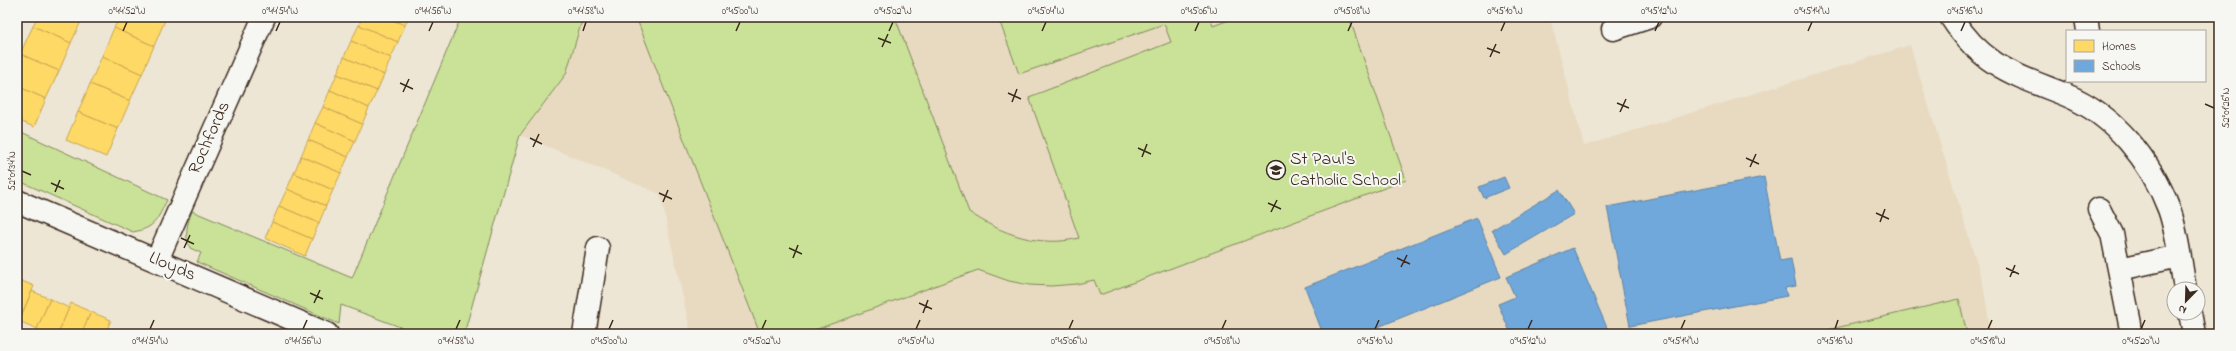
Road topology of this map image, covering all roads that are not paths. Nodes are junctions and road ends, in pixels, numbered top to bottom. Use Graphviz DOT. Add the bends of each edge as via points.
graph roads {
  1 [pos="264,17"];
  2 [pos="1650,17"];
  3 [pos="1951,17"];
  4 [pos="2086,17"];
  5 [pos="1613,29"];
  6 [pos="2088,30"];
  7 [pos="2070,88"];
  8 [pos="17,201"];
  9 [pos="2099,209"];
  10 [pos="598,248"];
  11 [pos="2179,256"];
  12 [pos="157,260"];
  13 [pos="2120,269"];
  14 [pos="2184,281"];
  15 [pos="2192,321"];
  16 [pos="2130,324"];
  17 [pos="327,334"];
  18 [pos="584,334"];
  19 [pos="2194,334"];
  1 -- 12 [label="street, Rochfords"];
  2 -- 5 [label="street"];
  3 -- 7 [label="street" via="1964,38 2006,71 2033,83"];
  4 -- 6 [label="street"];
  7 -- 11 [label="street" via="2124,136 2151,170 2170,210"];
  8 -- 12 [label="street, Lloyds"];
  9 -- 13 [label="street" via="2112,234"];
  10 -- 18 [label="street"];
  11 -- 13 [label="street"];
  11 -- 14 [label="street"];
  12 -- 17 [label="street, Lloyds"];
  13 -- 16 [label="street"];
  15 -- 19 [label="street"];
}
